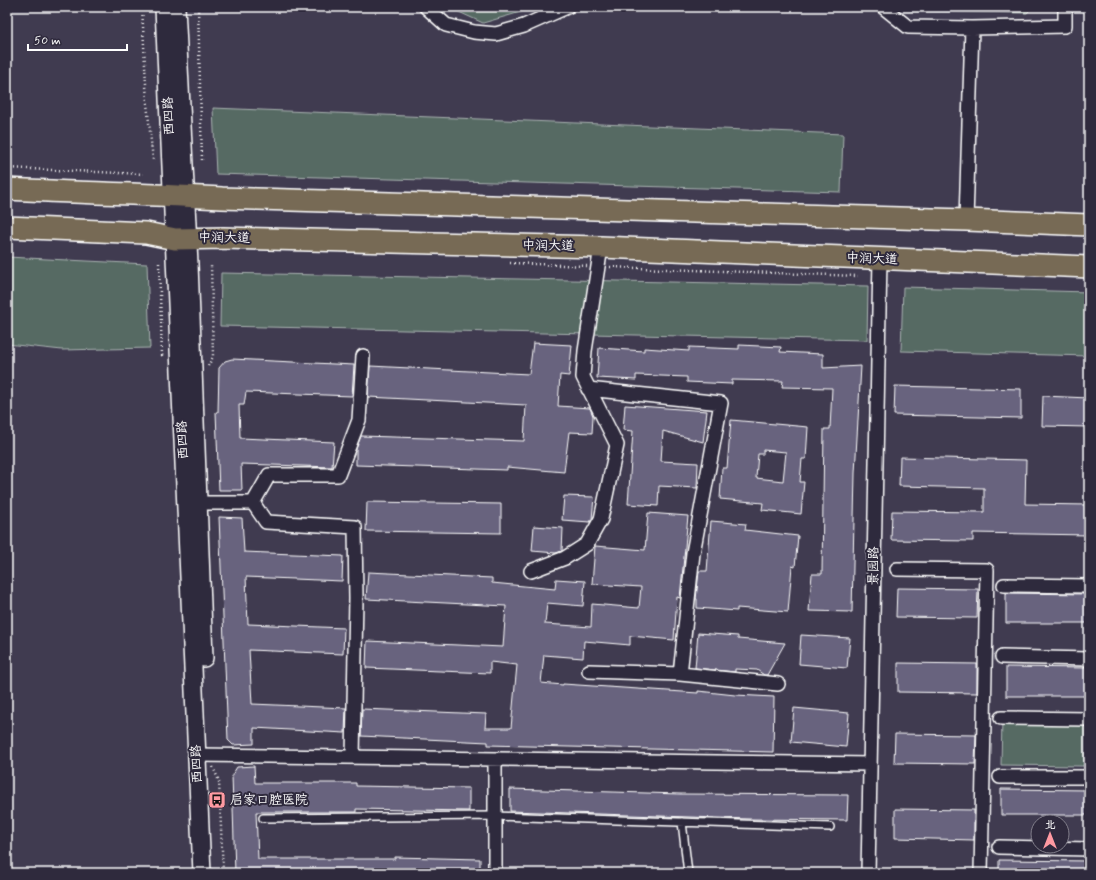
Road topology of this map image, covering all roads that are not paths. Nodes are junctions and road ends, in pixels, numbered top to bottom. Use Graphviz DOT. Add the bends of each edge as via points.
graph roads {
  1 [pos="164,7"];
  2 [pos="176,7"];
  3 [pos="426,7"];
  4 [pos="567,7"];
  5 [pos="883,7"];
  6 [pos="1065,7"];
  7 [pos="972,28"];
  8 [pos="7,189"];
  9 [pos="180,195"];
  10 [pos="966,220"];
  11 [pos="1089,225"];
  12 [pos="7,227"];
  13 [pos="181,238"];
  14 [pos="599,257"];
  15 [pos="1089,267"];
  16 [pos="880,268"];
  17 [pos="363,356"];
  18 [pos="588,389"];
  19 [pos="193,502"];
  20 [pos="253,502"];
  21 [pos="897,569"];
  22 [pos="531,571"];
  23 [pos="1004,585"];
  24 [pos="1089,586"];
  25 [pos="1002,657"];
  26 [pos="1089,659"];
  27 [pos="589,671"];
  28 [pos="680,674"];
  29 [pos="778,684"];
  30 [pos="1001,718"];
  31 [pos="1089,719"];
  32 [pos="202,755"];
  33 [pos="354,757"];
  34 [pos="496,759"];
  35 [pos="870,764"];
  36 [pos="1000,777"];
  37 [pos="1089,777"];
  38 [pos="495,816"];
  39 [pos="263,818"];
  40 [pos="682,822"];
  41 [pos="830,827"];
  42 [pos="999,848"];
  43 [pos="1089,848"];
  44 [pos="202,873"];
  45 [pos="213,873"];
  46 [pos="495,873"];
  47 [pos="688,873"];
  48 [pos="868,873"];
  49 [pos="981,873"];
  1 -- 9 [label="street, 西四路"];
  2 -- 9 [label="street, 西四路"];
  3 -- 4 [label="street" via="446,25 496,34 524,26"];
  5 -- 7 [label="street" via="908,27"];
  6 -- 7 [label="street" via="1065,26"];
  7 -- 10 [label="street"];
  8 -- 9 [label="main road"];
  9 -- 10 [label="main road"];
  9 -- 13 [label="street, 西四路"];
  10 -- 11 [label="main road"];
  12 -- 13 [label="main road, 中润大道" via="146,233"];
  13 -- 14 [label="main road, 中润大道"];
  13 -- 19 [label="street, 西四路"];
  14 -- 16 [label="main road, 中润大道"];
  14 -- 18 [label="street" via="585,351 583,377"];
  15 -- 16 [label="main road, 中润大道"];
  16 -- 35 [label="street, 景园路"];
  17 -- 20 [label="street" via="359,420 338,475 269,475"];
  18 -- 22 [label="street" via="617,445 601,519 587,544 566,558"];
  18 -- 28 [label="street" via="721,403 693,553"];
  19 -- 20 [label="street"];
  19 -- 32 [label="street, 西四路"];
  20 -- 33 [label="street" via="266,522 354,527"];
  21 -- 49 [label="street" via="986,570"];
  23 -- 24 [label="street"];
  25 -- 26 [label="street"];
  27 -- 28 [label="street"];
  28 -- 29 [label="street"];
  30 -- 31 [label="street"];
  32 -- 33 [label="street"];
  32 -- 44 [label="street, 西四路"];
  32 -- 45 [label="street, 西四路"];
  33 -- 34 [label="street"];
  34 -- 35 [label="street"];
  34 -- 38 [label="street"];
  35 -- 48 [label="street, 景园路"];
  36 -- 37 [label="street"];
  38 -- 39 [label="lane"];
  38 -- 40 [label="lane"];
  38 -- 46 [label="street"];
  40 -- 41 [label="lane"];
  40 -- 47 [label="lane"];
  42 -- 43 [label="street"];
}
